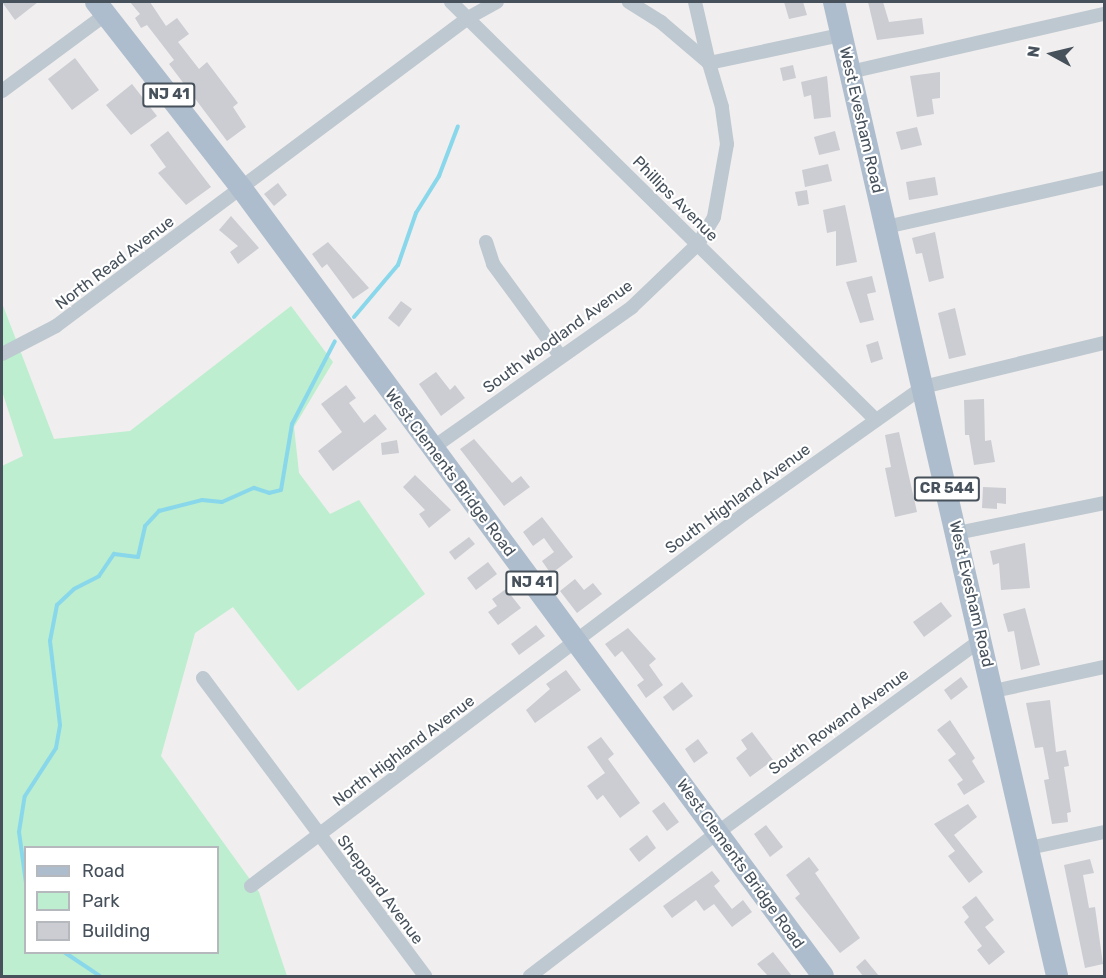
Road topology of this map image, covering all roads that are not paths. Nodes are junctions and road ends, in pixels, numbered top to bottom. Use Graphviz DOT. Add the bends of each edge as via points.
graph roads {
  1 [pos="451,2"];
  2 [pos="496,2"];
  3 [pos="629,2"];
  4 [pos="695,2"];
  5 [pos="834,2"];
  6 [pos="101,8"];
  7 [pos="1104,14"];
  8 [pos="468,18"];
  9 [pos="841,35"];
  10 [pos="709,63"];
  11 [pos="850,72"];
  12 [pos="2,91"];
  13 [pos="1104,178"];
  14 [pos="242,189"];
  15 [pos="886,227"];
  16 [pos="486,242"];
  17 [pos="698,244"];
  18 [pos="1104,343"];
  19 [pos="2,354"];
  20 [pos="561,357"];
  21 [pos="923,387"];
  22 [pos="876,420"];
  23 [pos="431,449"];
  24 [pos="1104,503"];
  25 [pos="957,532"];
  26 [pos="982,639"];
  27 [pos="575,640"];
  28 [pos="1104,667"];
  29 [pos="202,678"];
  30 [pos="994,691"];
  31 [pos="1104,832"];
  32 [pos="717,833"];
  33 [pos="318,835"];
  34 [pos="1029,849"];
  35 [pos="251,886"];
  36 [pos="425,976"];
  37 [pos="530,976"];
  38 [pos="823,976"];
  39 [pos="1057,976"];
  1 -- 8 [label="street, Phillips Avenue"];
  2 -- 8 [label="street, North Read Avenue"];
  3 -- 10 [label="street" via="661,22"];
  4 -- 10 [label="street, South Woodland Avenue"];
  5 -- 9 [label="main road, West Evesham Road / CR 544"];
  6 -- 12 [label="street"];
  6 -- 14 [label="main road, West Clements Bridge Road / NJ 41"];
  7 -- 11 [label="street"];
  8 -- 14 [label="street, North Read Avenue"];
  8 -- 17 [label="street, Phillips Avenue"];
  9 -- 10 [label="street"];
  9 -- 11 [label="main road, West Evesham Road / CR 544"];
  10 -- 17 [label="street, South Woodland Avenue" via="722,107 727,144 714,217"];
  11 -- 15 [label="main road, West Evesham Road / CR 544"];
  13 -- 15 [label="street"];
  14 -- 19 [label="street, North Read Avenue" via="56,326"];
  14 -- 23 [label="main road, West Clements Bridge Road / NJ 41"];
  15 -- 21 [label="main road, West Evesham Road / CR 544"];
  16 -- 20 [label="street" via="493,264"];
  17 -- 20 [label="street, South Woodland Avenue" via="632,307"];
  17 -- 22 [label="street, Phillips Avenue"];
  18 -- 21 [label="street"];
  20 -- 23 [label="street, South Woodland Avenue"];
  21 -- 22 [label="street, South Highland Avenue"];
  21 -- 25 [label="main road, West Evesham Road / CR 544"];
  22 -- 27 [label="street, South Highland Avenue"];
  23 -- 27 [label="main road, West Clements Bridge Road / NJ 41"];
  24 -- 25 [label="street"];
  25 -- 26 [label="main road, West Evesham Road / CR 544"];
  26 -- 30 [label="main road, West Evesham Road / CR 544"];
  26 -- 32 [label="street, South Rowand Avenue"];
  27 -- 32 [label="main road, West Clements Bridge Road / NJ 41"];
  27 -- 33 [label="street, North Highland Avenue" via="543,669"];
  28 -- 30 [label="street"];
  29 -- 33 [label="street, Sheppard Avenue"];
  30 -- 34 [label="main road, West Evesham Road / CR 544"];
  31 -- 34 [label="street"];
  32 -- 37 [label="street, South Rowand Avenue"];
  32 -- 38 [label="main road, West Clements Bridge Road / NJ 41"];
  33 -- 35 [label="street, North Highland Avenue"];
  33 -- 36 [label="street, Sheppard Avenue"];
  34 -- 39 [label="main road, West Evesham Road / CR 544"];
}
